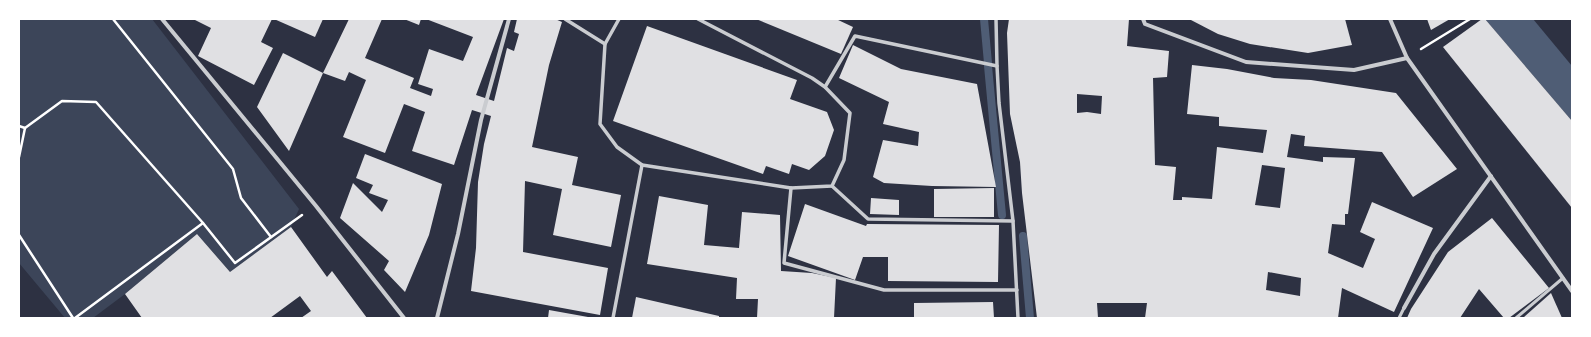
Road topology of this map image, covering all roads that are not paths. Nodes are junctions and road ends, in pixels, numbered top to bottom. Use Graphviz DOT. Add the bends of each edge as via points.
graph roads {
  1 [pos="162,19"];
  2 [pos="509,19"];
  3 [pos="565,19"];
  4 [pos="619,19"];
  5 [pos="698,19"];
  6 [pos="996,19"];
  7 [pos="1143,19"];
  8 [pos="1390,19"];
  9 [pos="605,44"];
  10 [pos="1407,58"];
  11 [pos="997,66"];
  12 [pos="825,87"];
  13 [pos="642,165"];
  14 [pos="1491,176"];
  15 [pos="832,186"];
  16 [pos="791,188"];
  17 [pos="1012,220"];
  18 [pos="1563,278"];
  19 [pos="1017,290"];
  20 [pos="1572,291"];
  21 [pos="1404,308"];
  22 [pos="404,318"];
  23 [pos="437,318"];
  24 [pos="612,318"];
  25 [pos="1018,318"];
  26 [pos="1399,318"];
  27 [pos="1516,318"];
  1 -- 22 [label="street" via="316,206"];
  2 -- 23 [label="street" via="481,120 458,234"];
  3 -- 9 [label="street"];
  4 -- 9 [label="street"];
  5 -- 12 [label="street"];
  6 -- 11 [label="street"];
  7 -- 10 [label="street" via="1145,24 1246,62 1354,70"];
  8 -- 10 [label="street"];
  9 -- 13 [label="street" via="600,124 617,147"];
  10 -- 14 [label="street"];
  11 -- 12 [label="street" via="855,36"];
  11 -- 17 [label="street"];
  12 -- 15 [label="street" via="850,113 844,160"];
  13 -- 16 [label="street"];
  13 -- 24 [label="street"];
  14 -- 18 [label="street"];
  14 -- 21 [label="street" via="1434,254"];
  15 -- 16 [label="street"];
  15 -- 17 [label="street" via="868,219"];
  16 -- 19 [label="street" via="784,263 884,290"];
  17 -- 19 [label="street"];
  18 -- 20 [label="street"];
  18 -- 27 [label="lane"];
  19 -- 25 [label="street"];
  21 -- 26 [label="lane"];
}
